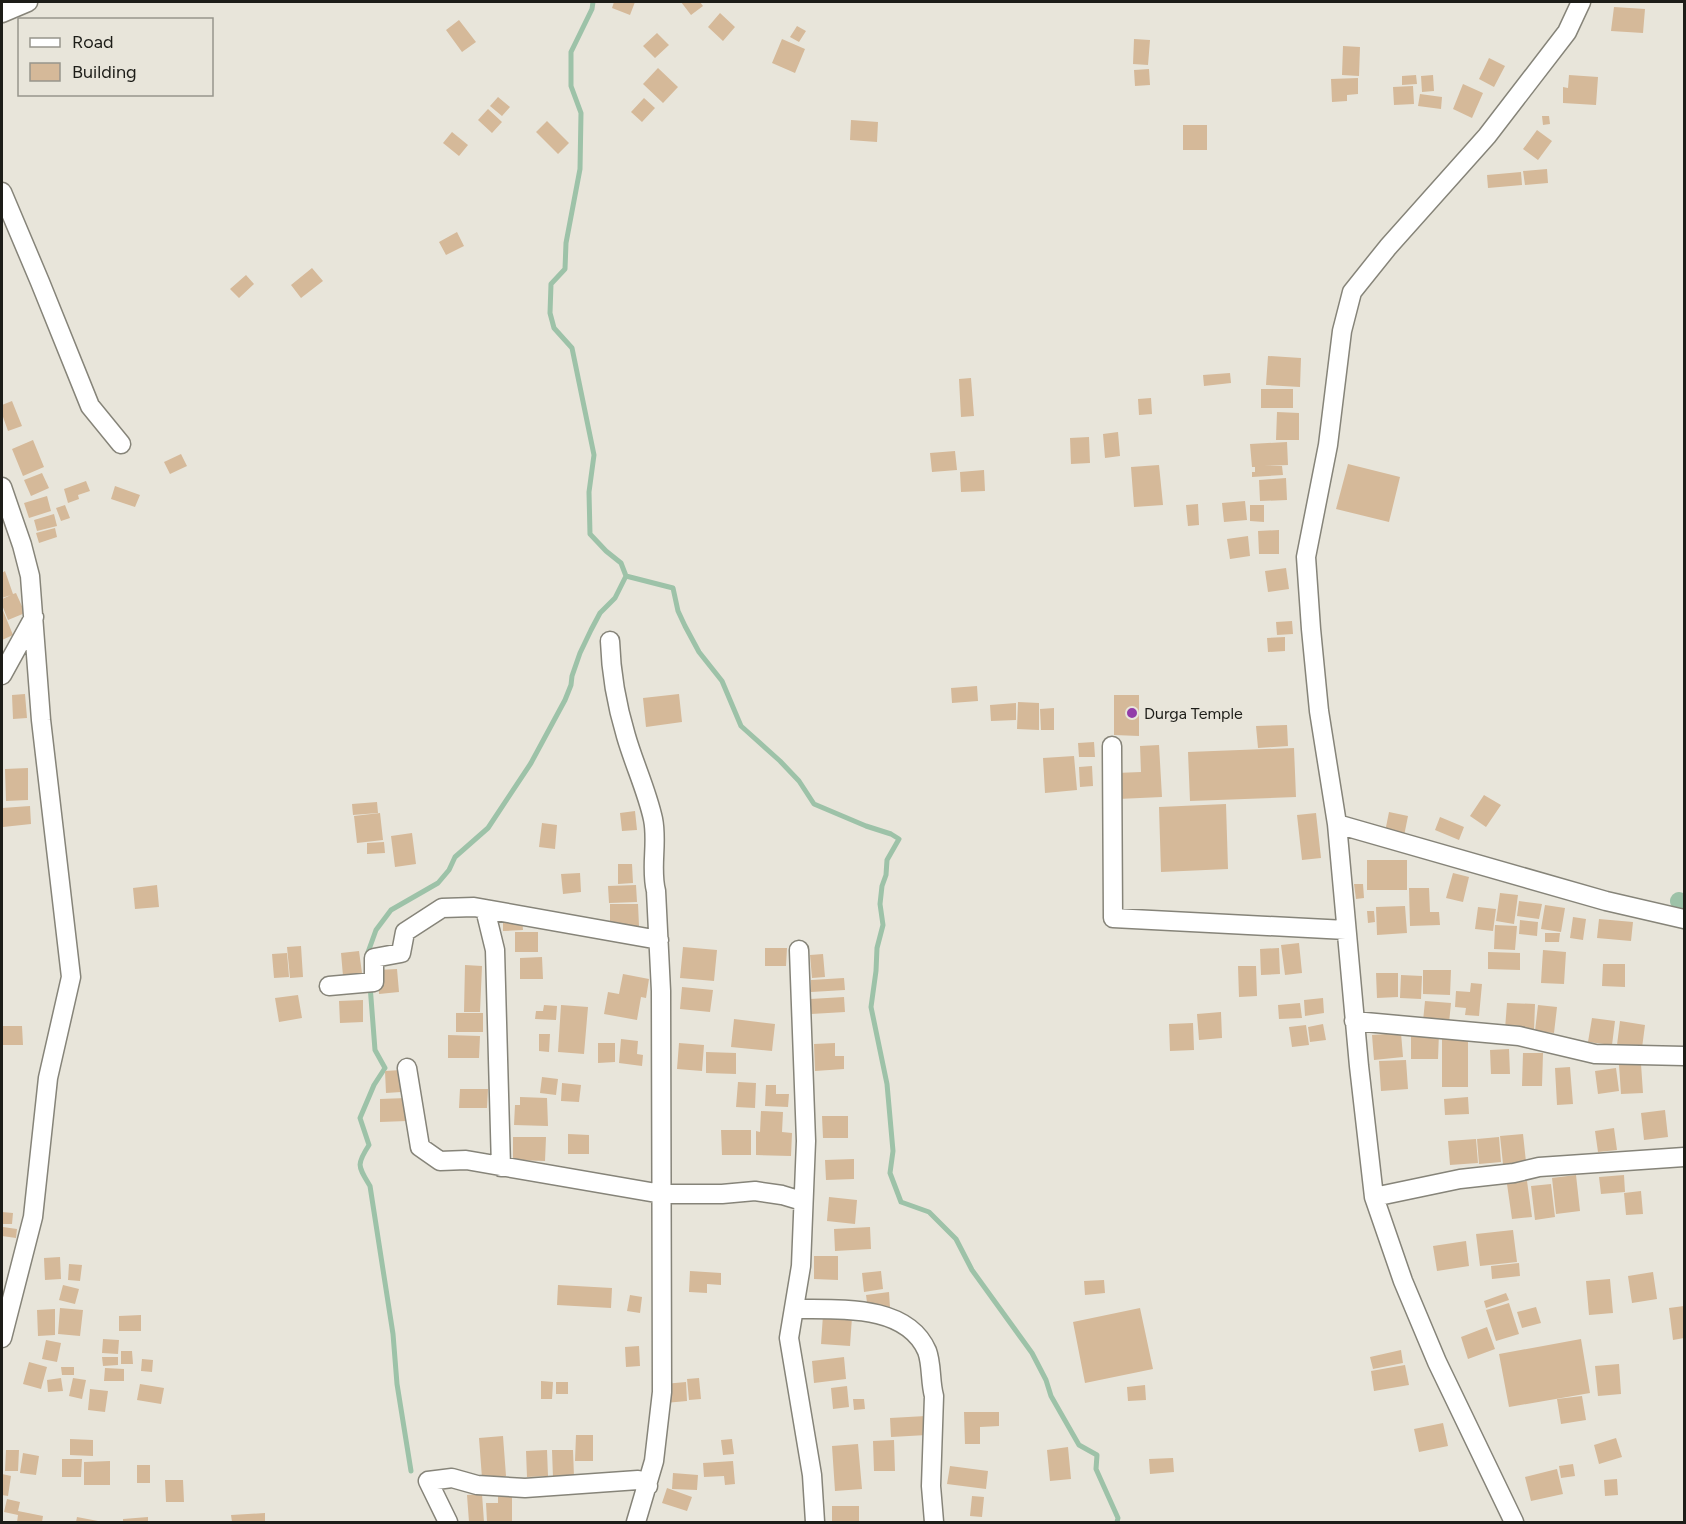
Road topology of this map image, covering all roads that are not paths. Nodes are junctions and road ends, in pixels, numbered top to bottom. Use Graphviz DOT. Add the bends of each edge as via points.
graph roads {
  1 [pos="28,2"];
  2 [pos="1581,2"];
  3 [pos="2,13"];
  4 [pos="2,192"];
  5 [pos="121,444"];
  6 [pos="2,488"];
  7 [pos="34,617"];
  8 [pos="610,641"];
  9 [pos="2,675"];
  10 [pos="1112,746"];
  11 [pos="1337,824"];
  12 [pos="484,909"];
  13 [pos="1684,919"];
  14 [pos="1346,930"];
  15 [pos="659,940"];
  16 [pos="799,950"];
  17 [pos="329,986"];
  18 [pos="1354,1020"];
  19 [pos="1684,1056"];
  20 [pos="407,1068"];
  21 [pos="1684,1157"];
  22 [pos="501,1167"];
  23 [pos="662,1194"];
  24 [pos="1374,1197"];
  25 [pos="802,1201"];
  26 [pos="794,1309"];
  27 [pos="2,1338"];
  28 [pos="648,1486"];
  29 [pos="448,1522"];
  30 [pos="636,1522"];
  31 [pos="815,1522"];
  32 [pos="934,1522"];
  33 [pos="1514,1522"];
  1 -- 3 [label="street"];
  2 -- 11 [label="street" via="1567,32 1487,136 1352,292 1342,331 1328,445 1306,557 1319,711"];
  4 -- 5 [label="street" via="90,406"];
  6 -- 7 [label="street" via="30,576"];
  7 -- 9 [label="street"];
  7 -- 27 [label="street" via="41,720 71,977 48,1078 33,1217"];
  8 -- 15 [label="street" via="621,715 653,820 652,877"];
  10 -- 14 [label="street" via="1113,918"];
  11 -- 13 [label="street" via="1606,901"];
  11 -- 14 [label="street"];
  12 -- 15 [label="street"];
  12 -- 17 [label="street" via="442,909 405,932 401,953 374,957 374,982"];
  12 -- 22 [label="street" via="495,950"];
  14 -- 18 [label="street"];
  15 -- 23 [label="street"];
  16 -- 25 [label="street" via="806,1120"];
  18 -- 19 [label="street" via="1520,1036 1595,1054"];
  18 -- 24 [label="street"];
  20 -- 22 [label="street" via="420,1147 440,1161 466,1160"];
  21 -- 24 [label="street" via="1539,1167"];
  22 -- 23 [label="street"];
  23 -- 25 [label="street" via="755,1191"];
  23 -- 28 [label="street" via="662,1392"];
  24 -- 33 [label="street" via="1402,1281"];
  25 -- 26 [label="street" via="801,1266"];
  26 -- 31 [label="street" via="789,1338 812,1475"];
  26 -- 32 [label="street" via="875,1314 901,1323 919,1335 928,1354 934,1396"];
  28 -- 29 [label="street" via="638,1480 525,1488 477,1485 452,1478 428,1481"];
  28 -- 30 [label="street"];
}
